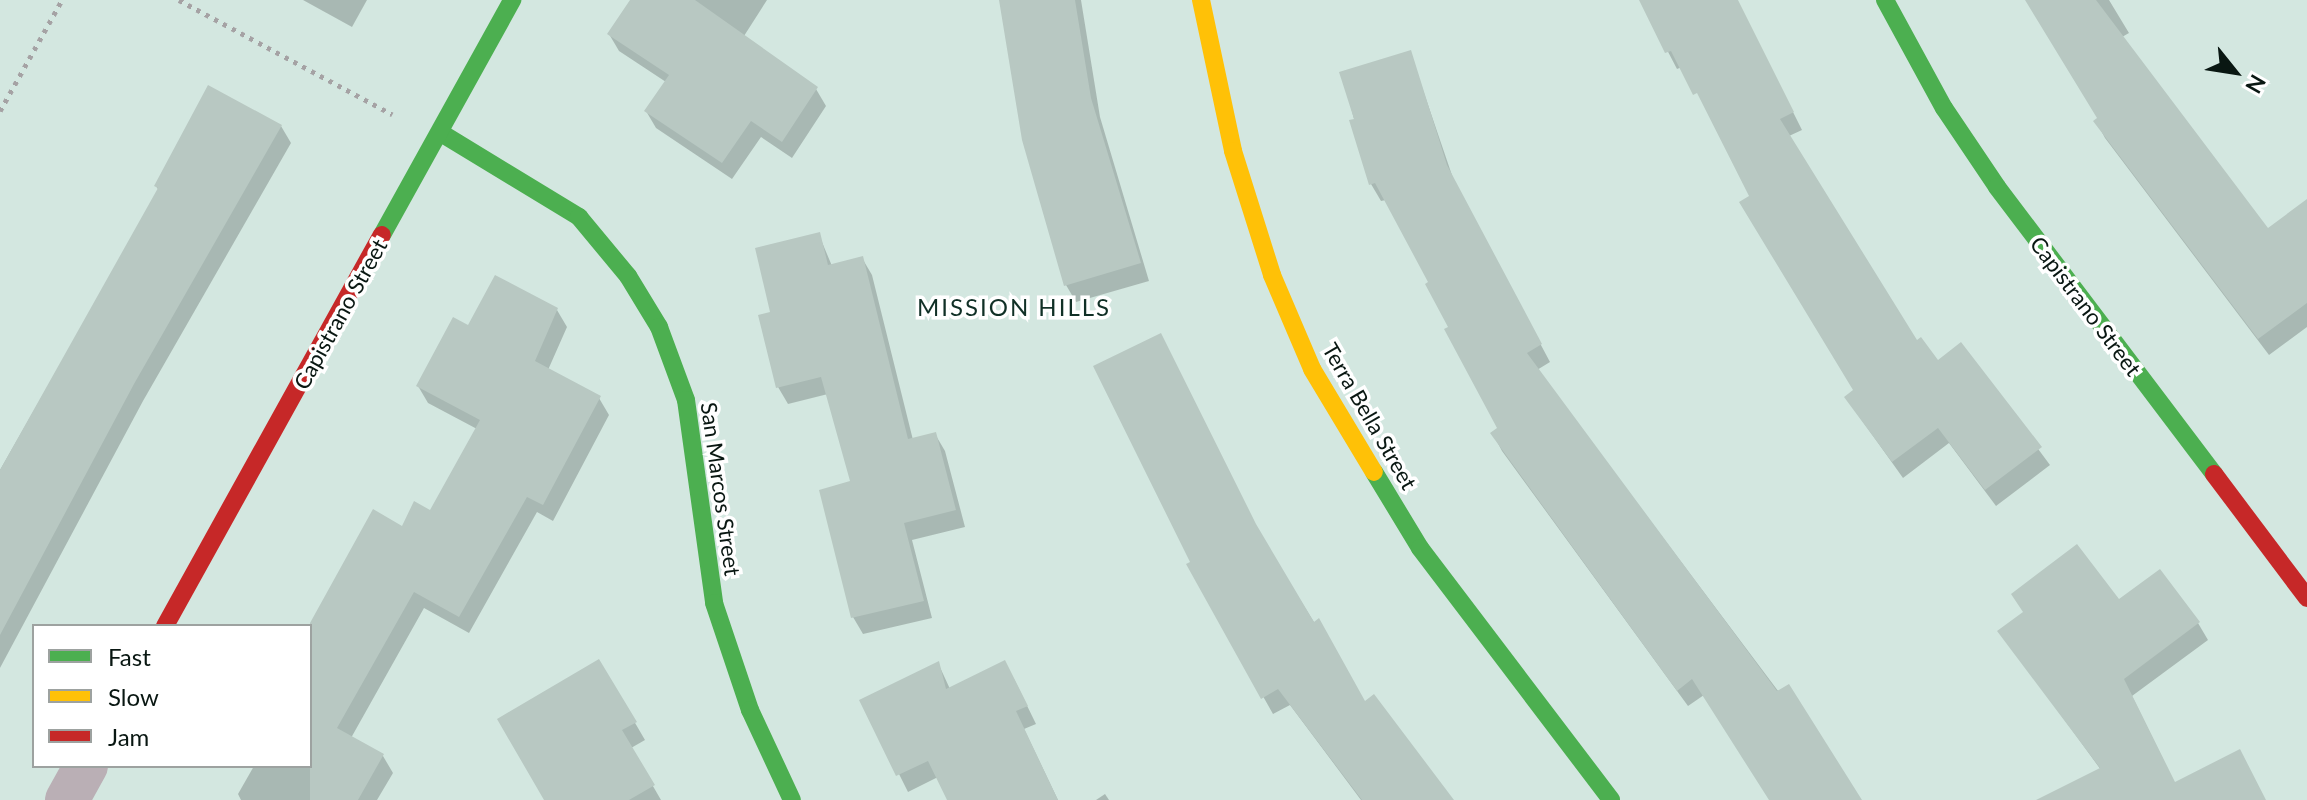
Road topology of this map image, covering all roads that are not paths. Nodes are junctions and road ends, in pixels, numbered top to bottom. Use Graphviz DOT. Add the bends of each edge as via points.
graph roads {
  1 [pos="512,0"];
  2 [pos="1201,0"];
  3 [pos="1885,0"];
  4 [pos="441,133"];
  5 [pos="2307,598"];
  6 [pos="166,624"];
  7 [pos="85,768"];
  8 [pos="67,800"];
  9 [pos="792,800"];
  10 [pos="1611,800"];
  1 -- 4 [label="street, Capistrano Street"];
  2 -- 10 [label="street, Terra Bella Street" via="1233,151 1272,275 1312,369 1420,548"];
  3 -- 5 [label="street, Capistrano Street" via="1930,84 1997,187"];
  4 -- 6 [label="street, Capistrano Street"];
  4 -- 9 [label="street, San Marcos Street" via="579,217 628,276 659,327 686,400 714,603 750,710"];
  7 -- 8 [label="street"];
}
